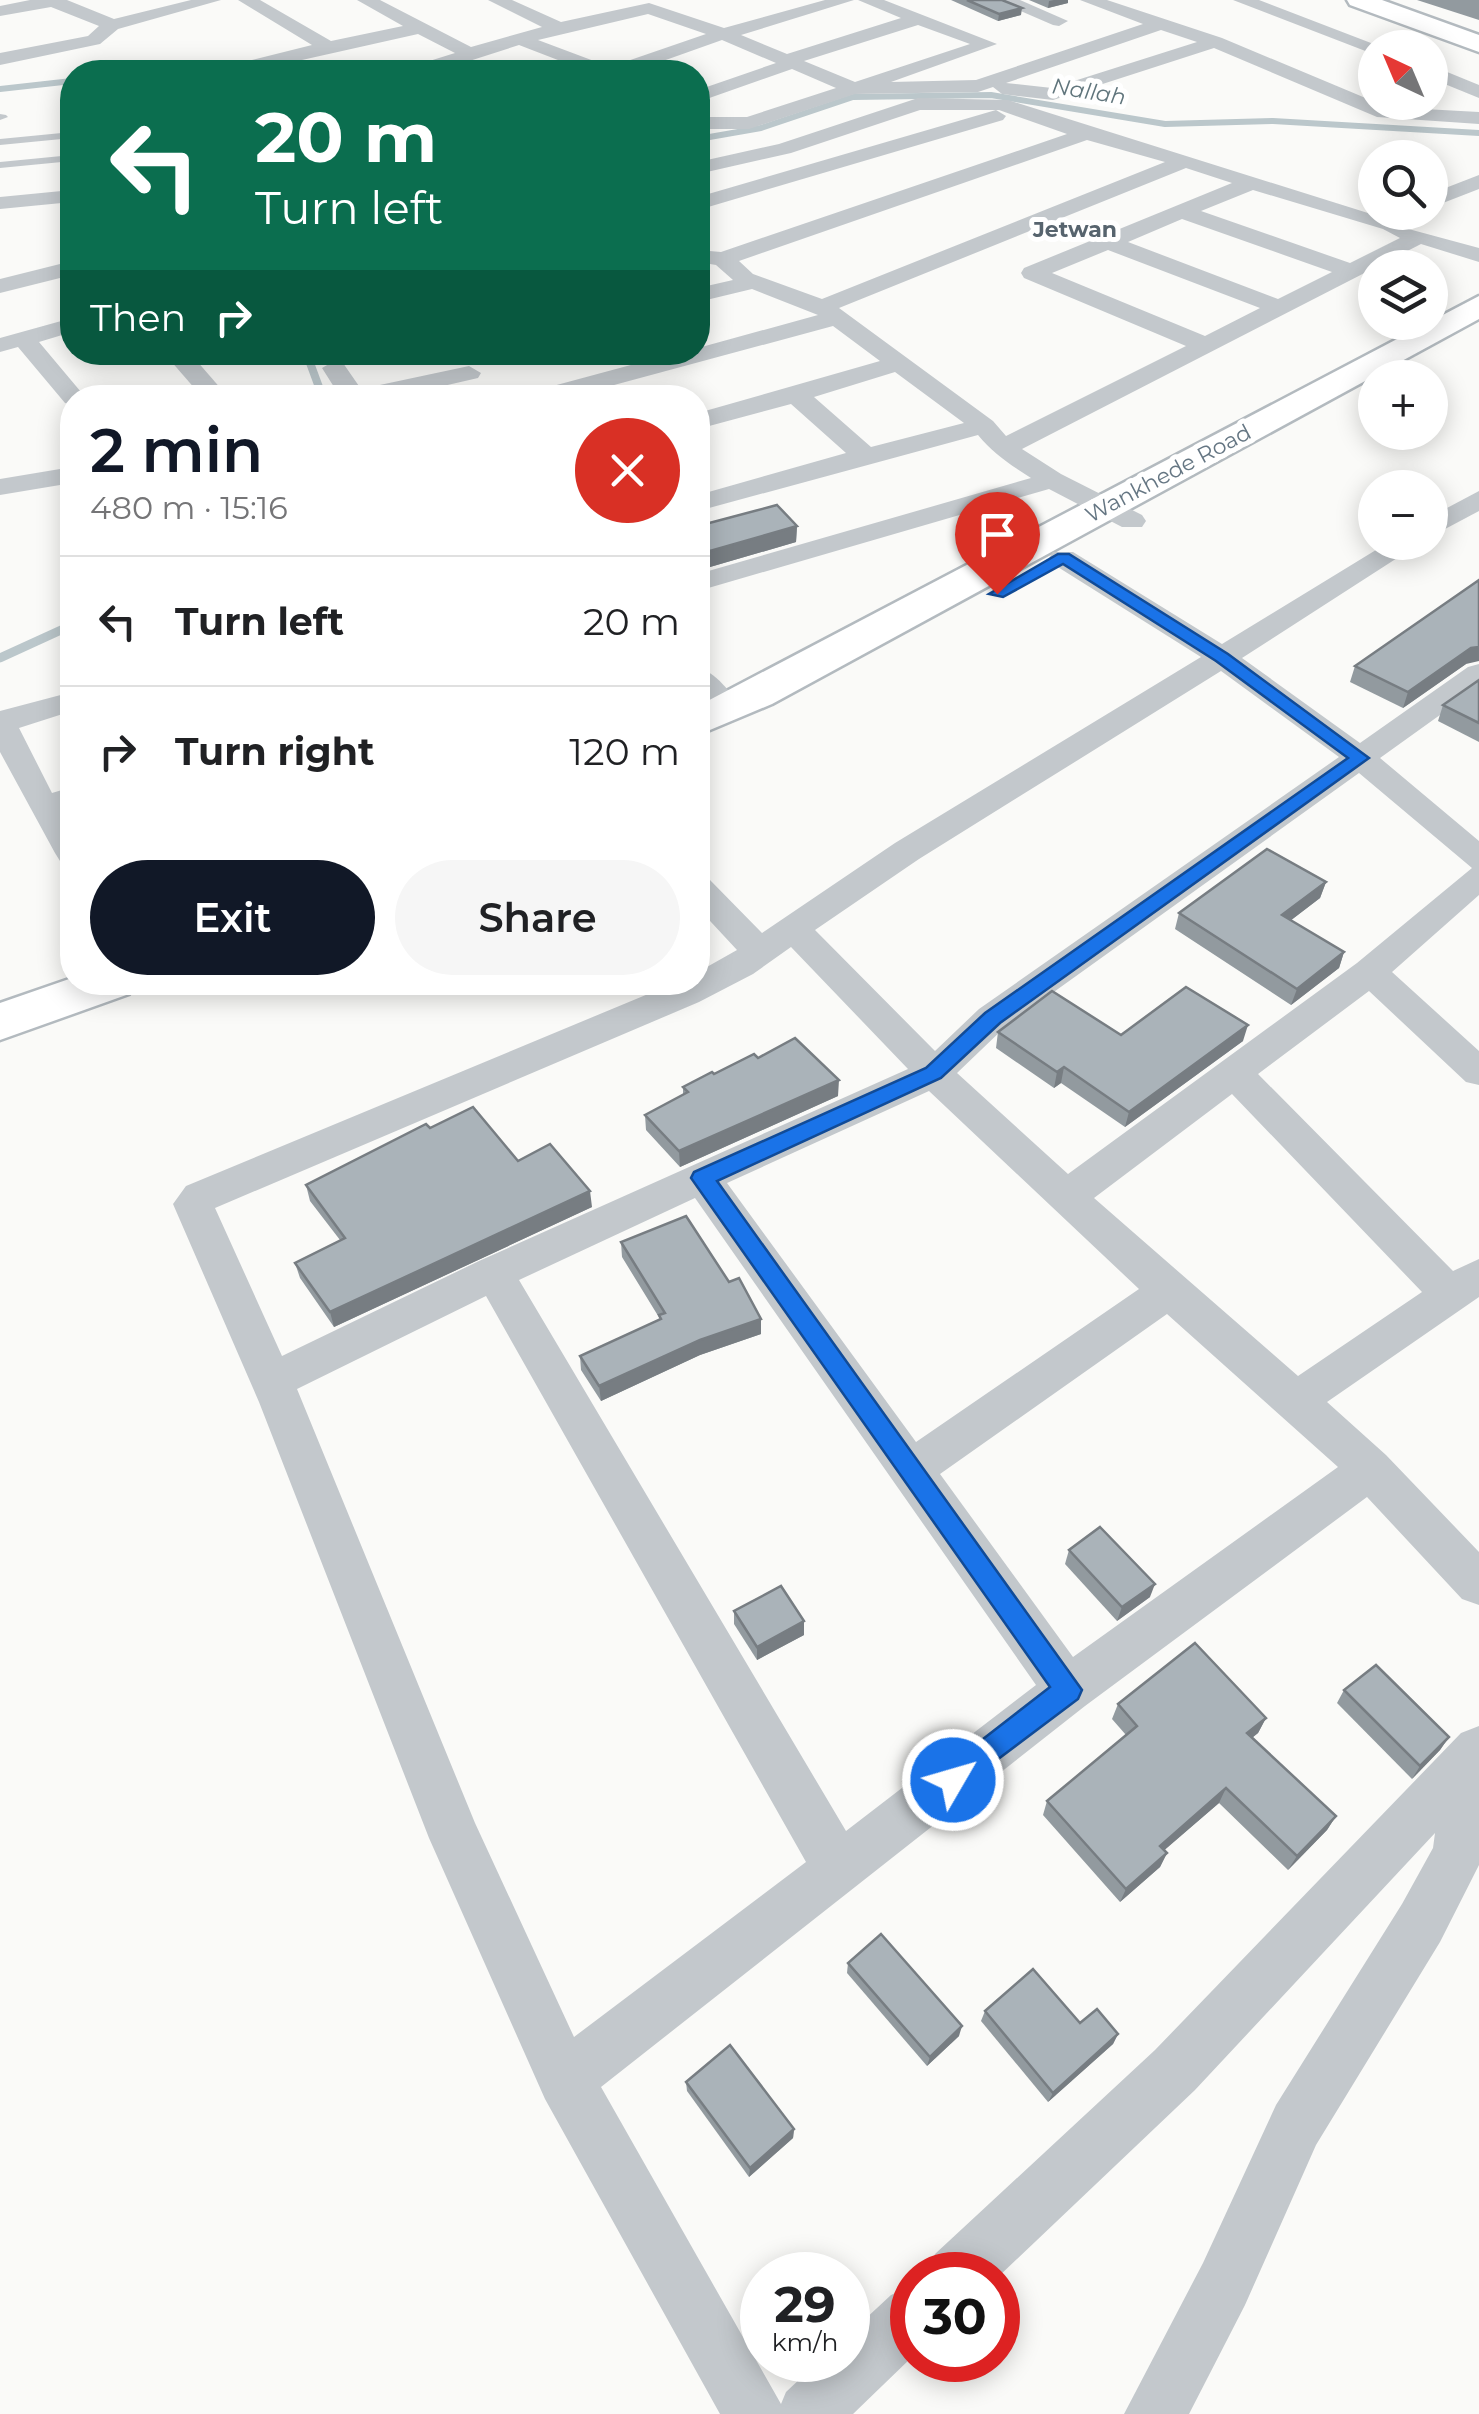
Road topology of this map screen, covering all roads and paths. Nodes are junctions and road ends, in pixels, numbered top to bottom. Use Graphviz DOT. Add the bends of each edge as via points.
graph roads {
  1 [pos="212,0"];
  2 [pos="246,0"];
  3 [pos="366,0"];
  4 [pos="497,0"];
  5 [pos="679,0"];
  6 [pos="777,0"];
  7 [pos="845,0"];
  8 [pos="867,0"];
  9 [pos="1004,0"];
  10 [pos="1089,0"];
  11 [pos="1242,0"];
  12 [pos="1359,0"];
  13 [pos="1393,0"];
  14 [pos="55,1"];
  15 [pos="641,4"];
  16 [pos="0,11"];
  17 [pos="804,12"];
  18 [pos="917,18"];
  19 [pos="1059,20"];
  20 [pos="1160,24"];
  21 [pos="112,25"];
  22 [pos="421,28"];
  23 [pos="559,28"];
  24 [pos="1479,32"];
  25 [pos="723,34"];
  26 [pos="520,39"];
  27 [pos="1216,42"];
  28 [pos="1358,42"];
  29 [pos="1479,44"];
  30 [pos="328,47"];
  31 [pos="469,53"];
  32 [pos="0,58"];
  33 [pos="275,60"];
  34 [pos="457,60"];
  35 [pos="574,60"];
  36 [pos="649,60"];
  37 [pos="790,61"];
  38 [pos="1448,79"];
  39 [pos="978,86"];
  40 [pos="856,89"];
  41 [pos="710,91"];
  42 [pos="1479,92"];
  43 [pos="1033,102"];
  44 [pos="1479,118"];
  45 [pos="710,123"];
  46 [pos="1086,134"];
  47 [pos="60,137"];
  48 [pos="0,142"];
  49 [pos="784,148"];
  50 [pos="60,159"];
  51 [pos="1185,161"];
  52 [pos="0,165"];
  53 [pos="710,165"];
  54 [pos="825,168"];
  55 [pos="1479,181"];
  56 [pos="1251,183"];
  57 [pos="1448,194"];
  58 [pos="60,197"];
  59 [pos="710,201"];
  60 [pos="0,204"];
  61 [pos="1185,212"];
  62 [pos="1358,217"];
  63 [pos="1399,230"];
  64 [pos="1418,236"];
  65 [pos="1109,242"];
  66 [pos="1479,255"];
  67 [pos="710,257"];
  68 [pos="723,259"];
  69 [pos="1350,270"];
  70 [pos="60,271"];
  71 [pos="753,282"];
  72 [pos="0,286"];
  73 [pos="710,293"];
  74 [pos="1479,306"];
  75 [pos="1278,307"];
  76 [pos="830,313"];
  77 [pos="60,328"];
  78 [pos="1479,334"];
  79 [pos="12,342"];
  80 [pos="1203,344"];
  81 [pos="710,348"];
  82 [pos="1432,360"];
  83 [pos="895,364"];
  84 [pos="187,365"];
  85 [pos="439,365"];
  86 [pos="463,365"];
  87 [pos="650,365"];
  88 [pos="334,368"];
  89 [pos="60,385"];
  90 [pos="205,385"];
  91 [pos="345,385"];
  92 [pos="387,385"];
  93 [pos="479,385"];
  94 [pos="581,385"];
  95 [pos="796,394"];
  96 [pos="1358,398"];
  97 [pos="710,419"];
  98 [pos="984,426"];
  99 [pos="1003,448"];
  100 [pos="864,457"];
  101 [pos="60,478"];
  102 [pos="1052,480"];
  103 [pos="0,487"];
  104 [pos="710,500"];
  105 [pos="1475,505"];
  106 [pos="1118,514"];
  107 [pos="1448,520"];
  108 [pos="1064,558"];
  109 [pos="1380,560"];
  110 [pos="710,579"];
  111 [pos="1222,657"];
  112 [pos="1479,672"];
  113 [pos="60,705"];
  114 [pos="712,715"];
  115 [pos="1,722"];
  116 [pos="710,749"];
  117 [pos="1360,758"];
  118 [pos="58,802"];
  119 [pos="1479,860"];
  120 [pos="1479,877"];
  121 [pos="710,896"];
  122 [pos="777,940"];
  123 [pos="1370,972"];
  124 [pos="60,974"];
  125 [pos="710,979"];
  126 [pos="76,995"];
  127 [pos="681,995"];
  128 [pos="0,997"];
  129 [pos="0,1022"];
  130 [pos="1479,1072"];
  131 [pos="934,1073"];
  132 [pos="1234,1073"];
  133 [pos="702,1178"];
  134 [pos="1068,1195"];
  135 [pos="494,1274"];
  136 [pos="1464,1285"];
  137 [pos="1168,1291"];
  138 [pos="270,1382"];
  139 [pos="1296,1400"];
  140 [pos="912,1469"];
  141 [pos="1370,1469"];
  142 [pos="1479,1584"];
  143 [pos="1068,1690"];
  144 [pos="1464,1767"];
  145 [pos="838,1869"];
  146 [pos="566,2079"];
  147 [pos="981,2252"];
  148 [pos="890,2337"];
  149 [pos="754,2414"];
  150 [pos="808,2414"];
  151 [pos="1156,2414"];
  1 -- 21 [label="street"];
  2 -- 30 [label="street"];
  3 -- 22 [label="street"];
  4 -- 23 [label="street"];
  5 -- 15 [label="street"];
  6 -- 17 [label="street"];
  7 -- 17 [label="street"];
  8 -- 18 [label="street"];
  9 -- 19 [label="street"];
  10 -- 20 [label="street"];
  11 -- 28 [label="street"];
  12 -- 29 [label="main road"];
  13 -- 24 [label="main road"];
  14 -- 16 [label="street"];
  14 -- 21 [label="street"];
  15 -- 23 [label="street"];
  15 -- 25 [label="street"];
  17 -- 25 [label="street"];
  18 -- 37 [label="street"];
  18 -- 40 [label="street" via="988,44"];
  20 -- 27 [label="street"];
  20 -- 39 [label="street"];
  21 -- 32 [label="street" via="94,40"];
  22 -- 30 [label="street"];
  22 -- 31 [label="street"];
  23 -- 26 [label="street"];
  25 -- 36 [label="street"];
  25 -- 37 [label="street"];
  26 -- 31 [label="street"];
  26 -- 35 [label="street"];
  27 -- 43 [label="street"];
  27 -- 44 [label="street" via="1384,113"];
  30 -- 33 [label="street"];
  31 -- 34 [label="street"];
  37 -- 40 [label="street"];
  37 -- 41 [label="street"];
  38 -- 42 [label="street"];
  39 -- 40 [label="street"];
  39 -- 43 [label="street"];
  40 -- 45 [label="street" via="749,123"];
  43 -- 46 [label="street"];
  43 -- 49 [label="street" via="918,104"];
  43 -- 54 [label="street"];
  46 -- 51 [label="street"];
  46 -- 68 [label="street"];
  47 -- 48 [label="lane"];
  49 -- 53 [label="street"];
  49 -- 54 [label="street"];
  50 -- 52 [label="lane"];
  51 -- 56 [label="street"];
  51 -- 76 [label="street"];
  54 -- 59 [label="street"];
  55 -- 57 [label="street"];
  56 -- 61 [label="street"];
  56 -- 62 [label="street"];
  58 -- 60 [label="street"];
  61 -- 65 [label="street"];
  61 -- 69 [label="street"];
  63 -- 64 [label="street"];
  64 -- 66 [label="street"];
  64 -- 69 [label="street"];
  65 -- 75 [label="street"];
  65 -- 80 [label="street" via="1032,273"];
  67 -- 68 [label="street"];
  68 -- 71 [label="street"];
  69 -- 75 [label="street"];
  70 -- 72 [label="street"];
  71 -- 73 [label="street"];
  71 -- 76 [label="street"];
  74 -- 106 [label="main road, Wankhede Road"];
  75 -- 80 [label="street"];
  76 -- 81 [label="street"];
  76 -- 83 [label="street"];
  77 -- 79 [label="street"];
  78 -- 82 [label="main road"];
  79 -- 89 [label="street"];
  80 -- 99 [label="street"];
  83 -- 95 [label="street"];
  83 -- 98 [label="street"];
  84 -- 90 [label="street"];
  85 -- 92 [label="street"];
  86 -- 93 [label="street"];
  87 -- 94 [label="street"];
  88 -- 91 [label="street"];
  95 -- 97 [label="street"];
  95 -- 100 [label="street"];
  96 -- 106 [label="main road"];
  98 -- 99 [label="street"];
  98 -- 100 [label="street"];
  99 -- 102 [label="street"];
  100 -- 104 [label="street"];
  101 -- 103 [label="street"];
  102 -- 106 [label="street"];
  102 -- 110 [label="street"];
  105 -- 107 [label="street"];
  106 -- 108 [label="main road"];
  106 -- 114 [label="main road, Wankhede Road"];
  108 -- 111 [label="street"];
  108 -- 116 [label="main road"];
  109 -- 111 [label="street"];
  111 -- 117 [label="street"];
  111 -- 122 [label="street" via="907,851"];
  112 -- 117 [label="street"];
  113 -- 115 [label="street"];
  115 -- 118 [label="street"];
  117 -- 119 [label="street"];
  117 -- 131 [label="street" via="992,1018"];
  120 -- 123 [label="street"];
  121 -- 122 [label="street"];
  122 -- 125 [label="street"];
  122 -- 131 [label="street"];
  123 -- 130 [label="street"];
  123 -- 132 [label="street"];
  124 -- 128 [label="main road"];
  126 -- 129 [label="main road"];
  127 -- 138 [label="street" via="200,1197 193,1204"];
  131 -- 133 [label="street"];
  131 -- 134 [label="street"];
  132 -- 134 [label="street"];
  132 -- 136 [label="street"];
  133 -- 135 [label="street"];
  133 -- 140 [label="street"];
  134 -- 137 [label="street"];
  135 -- 138 [label="street"];
  135 -- 145 [label="street"];
  136 -- 139 [label="street"];
  137 -- 139 [label="street"];
  137 -- 140 [label="street"];
  138 -- 146 [label="street" via="455,1838"];
  139 -- 141 [label="street"];
  140 -- 143 [label="street"];
  141 -- 142 [label="street"];
  141 -- 143 [label="street"];
  143 -- 145 [label="street"];
  144 -- 147 [label="street" via="1175,2070"];
  144 -- 151 [label="street" via="1462,1839 1454,1860 1296,2125"];
  145 -- 146 [label="street"];
  146 -- 149 [label="street"];
  148 -- 150 [label="street"];
}
